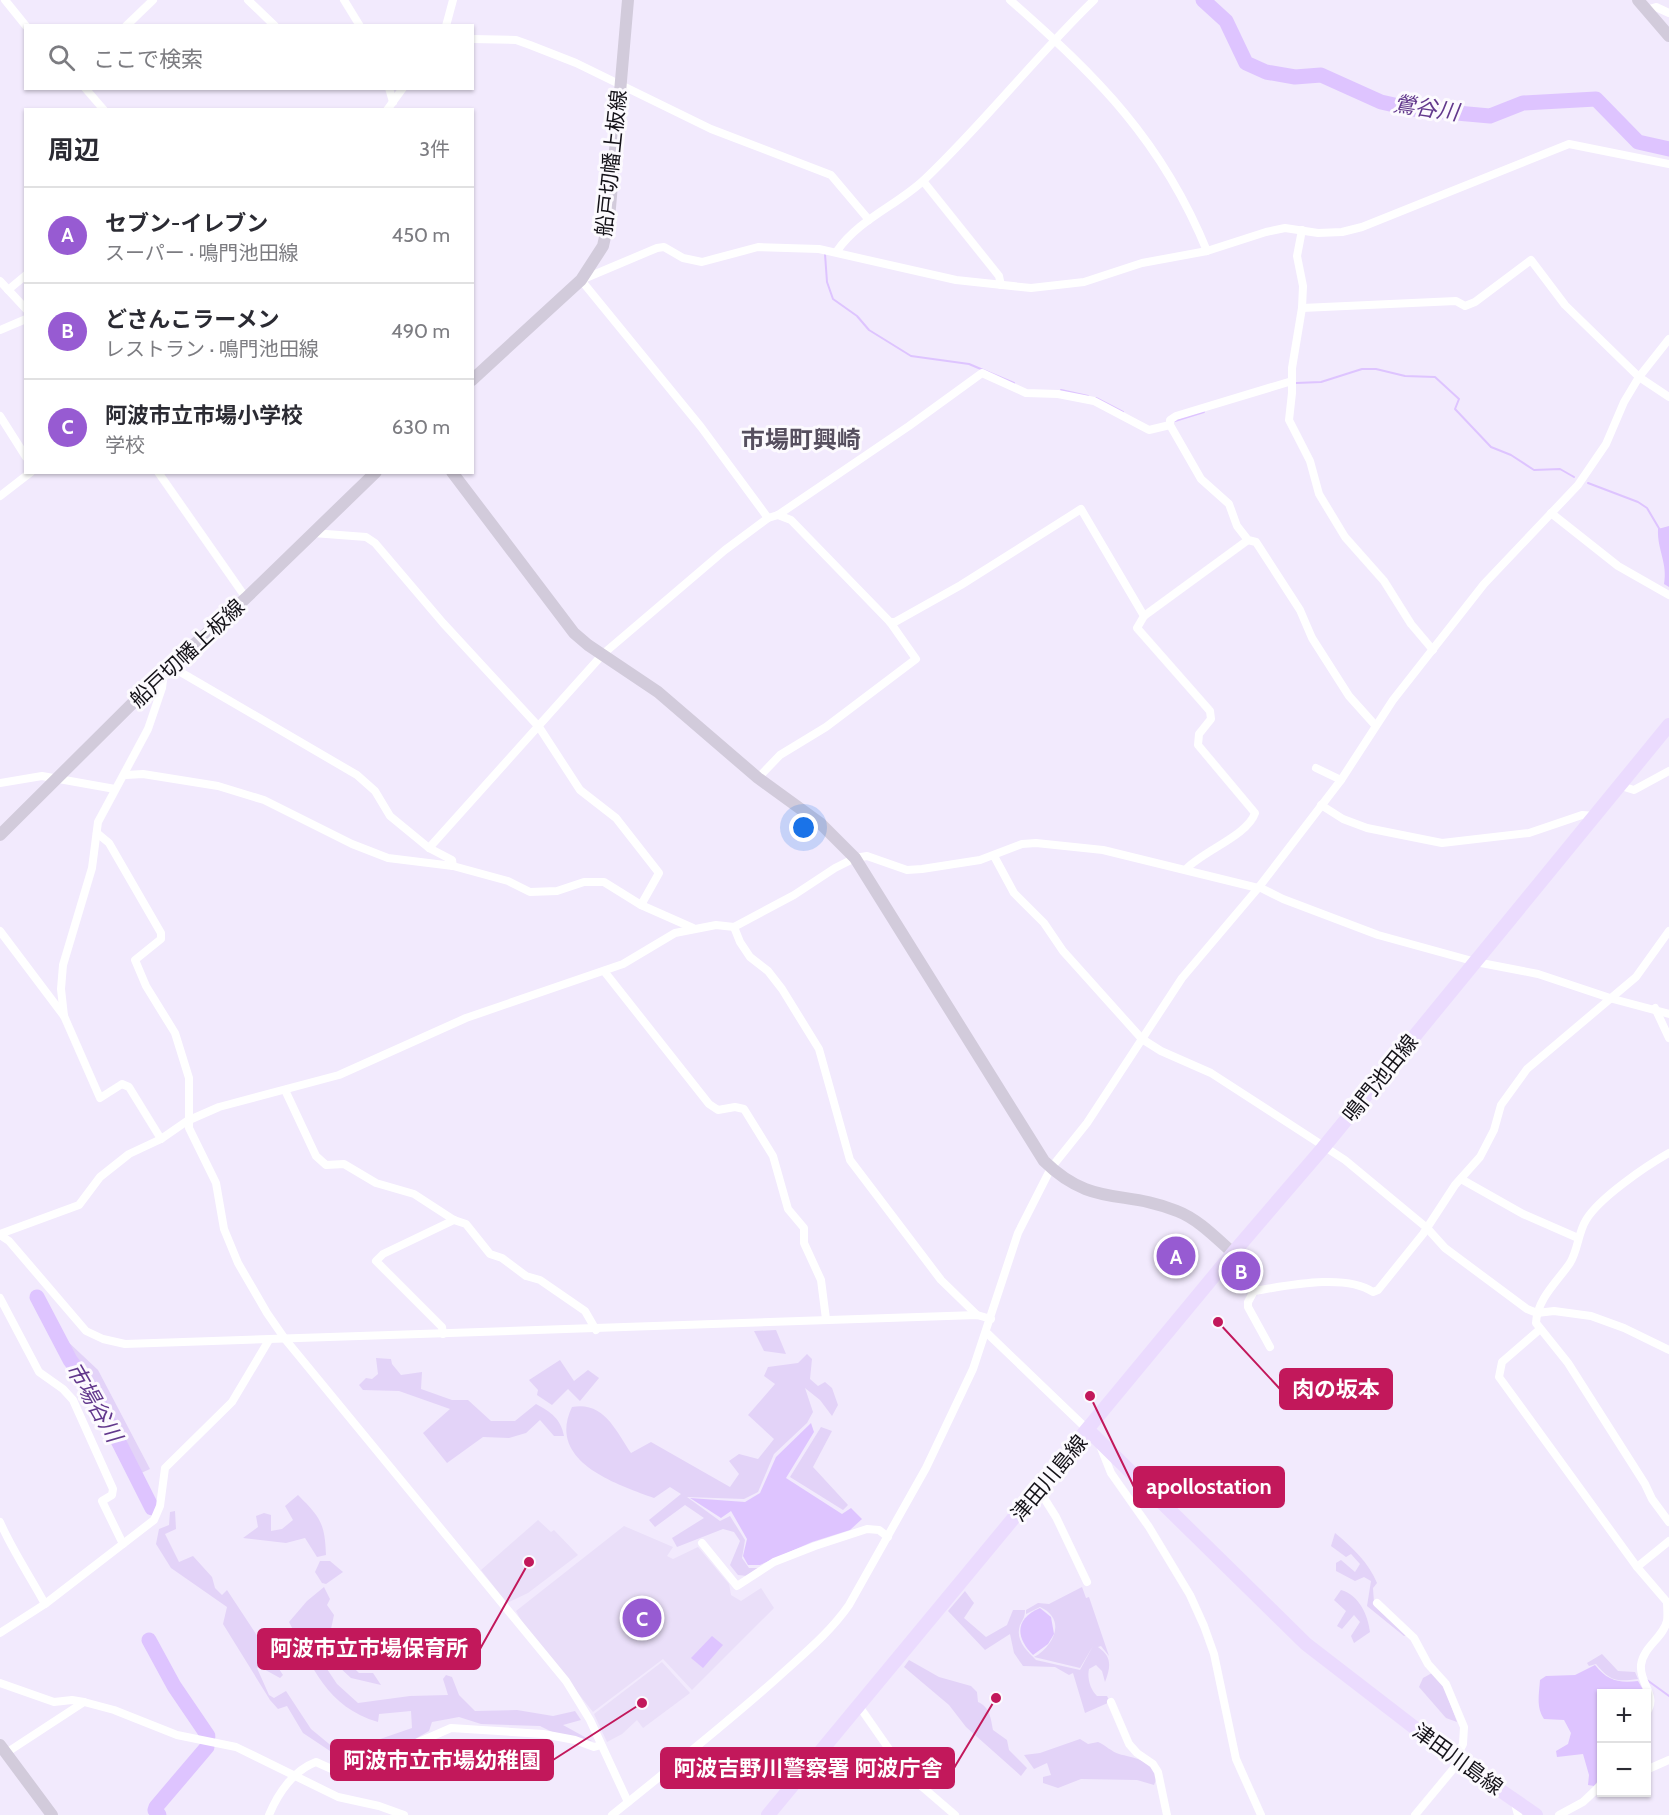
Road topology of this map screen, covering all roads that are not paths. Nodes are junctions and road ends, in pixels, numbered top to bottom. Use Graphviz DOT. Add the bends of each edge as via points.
graph roads {
  1 [pos="5,0"];
  2 [pos="153,0"];
  3 [pos="249,0"];
  4 [pos="344,0"];
  5 [pos="453,0"];
  6 [pos="628,0"];
  7 [pos="1010,0"];
  8 [pos="1094,0"];
  9 [pos="1642,5"];
  10 [pos="1669,13"];
  11 [pos="24,24"];
  12 [pos="128,24"];
  13 [pos="273,24"];
  14 [pos="359,24"];
  15 [pos="447,24"];
  16 [pos="1669,36"];
  17 [pos="474,39"];
  18 [pos="1054,39"];
  19 [pos="619,85"];
  20 [pos="88,90"];
  21 [pos="389,90"];
  22 [pos="402,90"];
  23 [pos="390,106"];
  24 [pos="102,108"];
  25 [pos="1669,164"];
  26 [pos="922,181"];
  27 [pos="869,220"];
  28 [pos="1302,230"];
  29 [pos="837,251"];
  30 [pos="1207,251"];
  31 [pos="24,277"];
  32 [pos="581,280"];
  33 [pos="0,281"];
  34 [pos="1001,285"];
  35 [pos="8,290"];
  36 [pos="24,307"];
  37 [pos="1302,308"];
  38 [pos="24,320"];
  39 [pos="0,330"];
  40 [pos="1669,339"];
  41 [pos="1639,377"];
  42 [pos="474,379"];
  43 [pos="1292,381"];
  44 [pos="1669,397"];
  45 [pos="0,416"];
  46 [pos="1170,423"];
  47 [pos="24,454"];
  48 [pos="28,474"];
  49 [pos="159,474"];
  50 [pos="374,474"];
  51 [pos="454,474"];
  52 [pos="0,496"];
  53 [pos="1551,513"];
  54 [pos="778,515"];
  55 [pos="768,518"];
  56 [pos="313,533"];
  57 [pos="1248,540"];
  58 [pos="1669,595"];
  59 [pos="246,598"];
  60 [pos="1144,616"];
  61 [pos="890,622"];
  62 [pos="1433,650"];
  63 [pos="603,654"];
  64 [pos="167,669"];
  65 [pos="1669,724"];
  66 [pos="1375,725"];
  67 [pos="539,727"];
  68 [pos="1316,768"];
  69 [pos="1669,771"];
  70 [pos="126,775"];
  71 [pos="58,778"];
  72 [pos="758,778"];
  73 [pos="1341,780"];
  74 [pos="0,783"];
  75 [pos="1621,786"];
  76 [pos="115,789"];
  77 [pos="1321,805"];
  78 [pos="1596,816"];
  79 [pos="97,833"];
  80 [pos="0,835"];
  81 [pos="429,848"];
  82 [pos="994,856"];
  83 [pos="855,858"];
  84 [pos="453,866"];
  85 [pos="1186,869"];
  86 [pos="1258,887"];
  87 [pos="641,905"];
  88 [pos="734,927"];
  89 [pos="693,928"];
  90 [pos="0,931"];
  91 [pos="1669,931"];
  92 [pos="1476,962"];
  93 [pos="604,971"];
  94 [pos="1613,999"];
  95 [pos="1655,1008"];
  96 [pos="1669,1014"];
  97 [pos="64,1016"];
  98 [pos="1669,1038"];
  99 [pos="1142,1039"];
  100 [pos="285,1090"];
  101 [pos="187,1121"];
  102 [pos="161,1139"];
  103 [pos="1323,1148"];
  104 [pos="1669,1153"];
  105 [pos="1051,1168"];
  106 [pos="1461,1179"];
  107 [pos="454,1220"];
  108 [pos="1427,1228"];
  109 [pos="0,1235"];
  110 [pos="1578,1238"];
  111 [pos="1233,1253"];
  112 [pos="0,1298"];
  113 [pos="1537,1313"];
  114 [pos="977,1315"];
  115 [pos="826,1319"];
  116 [pos="991,1319"];
  117 [pos="1539,1329"];
  118 [pos="596,1330"];
  119 [pos="987,1333"];
  120 [pos="443,1334"];
  121 [pos="285,1339"];
  122 [pos="269,1340"];
  123 [pos="1270,1347"];
  124 [pos="1669,1350"];
  125 [pos="1088,1430"];
  126 [pos="1099,1440"];
  127 [pos="1039,1490"];
  128 [pos="0,1522"];
  129 [pos="1669,1522"];
  130 [pos="888,1537"];
  131 [pos="1669,1541"];
  132 [pos="702,1543"];
  133 [pos="123,1544"];
  134 [pos="1637,1567"];
  135 [pos="1087,1582"];
  136 [pos="1377,1603"];
  137 [pos="45,1604"];
  138 [pos="0,1633"];
  139 [pos="0,1683"];
  140 [pos="1648,1689"];
  141 [pos="84,1702"];
  142 [pos="1111,1702"];
  143 [pos="859,1706"];
  144 [pos="601,1745"];
  145 [pos="3,1749"];
  146 [pos="1457,1760"];
  147 [pos="1669,1760"];
  148 [pos="1651,1768"];
  149 [pos="293,1776"];
  150 [pos="1597,1788"];
  151 [pos="1514,1799"];
  152 [pos="628,1802"];
  153 [pos="52,1815"];
  154 [pos="269,1815"];
  155 [pos="404,1815"];
  156 [pos="612,1815"];
  157 [pos="768,1815"];
  158 [pos="955,1815"];
  159 [pos="1167,1815"];
  160 [pos="1261,1815"];
  161 [pos="1415,1815"];
  162 [pos="1518,1815"];
  163 [pos="1536,1815"];
  164 [pos="1559,1815"];
  1 -- 11 [label="street"];
  2 -- 12 [label="street"];
  3 -- 13 [label="street"];
  4 -- 14 [label="street"];
  5 -- 15 [label="street"];
  6 -- 19 [label="street, 船戸切幡上板線"];
  7 -- 18 [label="street"];
  8 -- 18 [label="street"];
  9 -- 10 [label="street"];
  9 -- 16 [label="street"];
  17 -- 19 [label="street" via="516,40"];
  18 -- 26 [label="street" via="989,115"];
  18 -- 30 [label="street" via="1126,112 1152,145 1190,209"];
  19 -- 27 [label="street" via="711,129 831,175"];
  19 -- 32 [label="street, 船戸切幡上板線" via="609,219 603,246"];
  20 -- 24 [label="street"];
  21 -- 23 [label="street"];
  22 -- 23 [label="street"];
  25 -- 28 [label="street" via="1569,144 1362,227 1342,232"];
  26 -- 27 [label="street"];
  26 -- 34 [label="street" via="999,276"];
  27 -- 29 [label="street"];
  28 -- 30 [label="street" via="1266,232"];
  28 -- 37 [label="street" via="1297,256 1303,286"];
  29 -- 32 [label="street" via="785,246 758,248 702,262 683,258 664,247 645,250"];
  29 -- 34 [label="street" via="956,280"];
  30 -- 34 [label="street" via="1142,263 1084,282 1031,288"];
  31 -- 35 [label="street"];
  32 -- 42 [label="street, 船戸切幡上板線"];
  32 -- 55 [label="street" via="701,427"];
  33 -- 35 [label="street"];
  35 -- 36 [label="street"];
  37 -- 41 [label="street" via="1456,301 1465,306 1531,261 1565,305"];
  37 -- 43 [label="street"];
  38 -- 39 [label="street"];
  40 -- 41 [label="street"];
  41 -- 44 [label="street"];
  41 -- 53 [label="street" via="1594,463"];
  43 -- 46 [label="street" via="1176,416"];
  43 -- 62 [label="street" via="1288,420 1310,461 1318,494 1345,537 1384,580 1411,624"];
  45 -- 47 [label="street"];
  46 -- 54 [label="street" via="1149,430 1094,401 1026,393 982,373"];
  46 -- 57 [label="street" via="1200,479 1229,504 1237,526"];
  48 -- 52 [label="street"];
  49 -- 59 [label="street"];
  50 -- 56 [label="street, 船戸切幡上板線"];
  51 -- 63 [label="street" via="563,620"];
  53 -- 58 [label="street" via="1618,566"];
  53 -- 62 [label="street" via="1504,561"];
  54 -- 55 [label="street"];
  54 -- 61 [label="street" via="791,520"];
  55 -- 63 [label="street"];
  56 -- 59 [label="street, 船戸切幡上板線"];
  56 -- 67 [label="street" via="366,537 375,543"];
  57 -- 60 [label="street"];
  57 -- 66 [label="street" via="1257,542 1349,696"];
  59 -- 64 [label="street, 船戸切幡上板線"];
  60 -- 61 [label="street" via="1081,509 961,585"];
  60 -- 85 [label="street" via="1137,628 1210,711 1211,719 1199,734 1198,745 1255,813 1253,820 1237,833 1196,858"];
  61 -- 72 [label="street" via="916,659 826,727 780,755"];
  62 -- 66 [label="street"];
  63 -- 67 [label="street"];
  63 -- 72 [label="street" via="658,692"];
  64 -- 70 [label="street" via="148,729"];
  64 -- 71 [label="street, 船戸切幡上板線"];
  64 -- 81 [label="street" via="357,775 375,791 390,816"];
  65 -- 75 [label="main road, 鳴門池田線"];
  66 -- 73 [label="street"];
  67 -- 81 [label="street"];
  67 -- 87 [label="street" via="580,790 616,818 659,873"];
  68 -- 73 [label="street"];
  69 -- 75 [label="street" via="1634,790"];
  70 -- 76 [label="street"];
  70 -- 84 [label="street" via="143,774 218,786 264,800 388,858"];
  71 -- 74 [label="street" via="42,776"];
  71 -- 76 [label="street"];
  71 -- 80 [label="street, 船戸切幡上板線"];
  72 -- 83 [label="street" via="820,823"];
  73 -- 77 [label="street"];
  75 -- 78 [label="main road, 鳴門池田線"];
  76 -- 79 [label="street" via="98,822"];
  77 -- 78 [label="street" via="1367,828 1442,843 1528,833 1582,815"];
  77 -- 86 [label="street"];
  78 -- 92 [label="main road, 鳴門池田線"];
  79 -- 97 [label="street" via="92,868 63,965"];
  79 -- 101 [label="street" via="109,843 161,933 161,939 135,960 175,1033 189,1078"];
  81 -- 84 [label="street" via="452,860"];
  82 -- 83 [label="street" via="906,870 867,856"];
  82 -- 85 [label="street" via="1012,847 1036,843 1103,850"];
  82 -- 99 [label="street" via="1014,893"];
  83 -- 88 [label="street"];
  83 -- 105 [label="street"];
  84 -- 87 [label="street" via="507,881 530,892 604,882"];
  85 -- 86 [label="street"];
  86 -- 92 [label="street" via="1378,935"];
  86 -- 99 [label="street" via="1196,959"];
  87 -- 89 [label="street"];
  88 -- 89 [label="street"];
  88 -- 114 [label="street" via="750,957 782,988 819,1049 850,1160 941,1280"];
  89 -- 93 [label="street" via="675,933"];
  90 -- 97 [label="street"];
  91 -- 94 [label="street" via="1636,977"];
  92 -- 94 [label="street" via="1538,974"];
  92 -- 103 [label="main road, 鳴門池田線"];
  93 -- 100 [label="street" via="466,1018 339,1075"];
  93 -- 115 [label="street" via="709,1104 718,1110 744,1109 762,1136 773,1156 788,1209 804,1228 804,1243 822,1280"];
  94 -- 95 [label="street"];
  94 -- 106 [label="street" via="1527,1069 1501,1105 1480,1157"];
  95 -- 96 [label="street"];
  95 -- 98 [label="street"];
  97 -- 102 [label="street" via="100,1098 122,1084 129,1087"];
  99 -- 103 [label="street" via="1211,1072"];
  99 -- 105 [label="street" via="1087,1123"];
  100 -- 101 [label="street" via="219,1107"];
  100 -- 107 [label="street" via="316,1156 326,1165 344,1164 376,1183 414,1194"];
  101 -- 102 [label="street"];
  101 -- 121 [label="street" via="216,1183 224,1229 238,1263"];
  102 -- 109 [label="street" via="129,1154 100,1177 79,1204"];
  103 -- 108 [label="street" via="1345,1160"];
  103 -- 111 [label="main road, 鳴門池田線"];
  104 -- 110 [label="street" via="1603,1202 1586,1219"];
  105 -- 111 [label="street" via="1081,1189 1178,1211"];
  105 -- 116 [label="street" via="1018,1233"];
  106 -- 108 [label="street"];
  106 -- 110 [label="street" via="1523,1214"];
  107 -- 118 [label="street" via="466,1224 490,1254 540,1280 585,1311"];
  107 -- 120 [label="street" via="376,1261 442,1327"];
  108 -- 113 [label="street" via="1446,1248"];
  108 -- 123 [label="street" via="1373,1292 1365,1287 1313,1282 1254,1291 1248,1307"];
  109 -- 122 [label="street" via="86,1331 103,1339 125,1344"];
  110 -- 113 [label="street" via="1572,1260"];
  111 -- 125 [label="main road, 鳴門池田線"];
  112 -- 133 [label="street" via="39,1372 73,1400 113,1489 112,1495 102,1501"];
  113 -- 117 [label="street"];
  113 -- 124 [label="street" via="1591,1316"];
  114 -- 115 [label="street"];
  114 -- 116 [label="street"];
  115 -- 118 [label="street"];
  116 -- 119 [label="street"];
  117 -- 129 [label="street" via="1568,1363"];
  117 -- 134 [label="street" via="1502,1362 1499,1377"];
  118 -- 120 [label="street"];
  119 -- 125 [label="street"];
  119 -- 130 [label="street" via="926,1468"];
  120 -- 121 [label="street"];
  121 -- 122 [label="street"];
  121 -- 144 [label="street" via="566,1681"];
  122 -- 133 [label="street" via="232,1402 165,1468 154,1520"];
  125 -- 126 [label="main road, 津田川島線"];
  125 -- 127 [label="main road, 津田川島線"];
  126 -- 146 [label="main road, 津田川島線" via="1306,1644"];
  126 -- 160 [label="street" via="1111,1473 1184,1585 1204,1626 1214,1654 1236,1759"];
  127 -- 135 [label="street"];
  127 -- 143 [label="main road, 津田川島線"];
  128 -- 137 [label="street" via="7,1542"];
  130 -- 132 [label="street" via="879,1530 867,1529 774,1562 737,1586"];
  130 -- 152 [label="street" via="836,1624 726,1723"];
  131 -- 134 [label="street"];
  133 -- 137 [label="street"];
  134 -- 140 [label="street" via="1667,1602 1667,1621 1643,1655 1643,1680"];
  136 -- 146 [label="street" via="1414,1638 1428,1664 1446,1684 1464,1727"];
  137 -- 138 [label="street"];
  139 -- 141 [label="street" via="54,1702"];
  141 -- 145 [label="street"];
  141 -- 149 [label="street" via="177,1735 236,1747"];
  142 -- 159 [label="street" via="1129,1744 1158,1772"];
  143 -- 157 [label="main road, 津田川島線"];
  143 -- 158 [label="street" via="904,1773"];
  144 -- 149 [label="street" via="594,1747 543,1734 451,1728 350,1772 336,1772 316,1762"];
  144 -- 152 [label="street"];
  145 -- 153 [label="street"];
  146 -- 151 [label="main road, 津田川島線"];
  146 -- 161 [label="street"];
  147 -- 148 [label="street"];
  149 -- 154 [label="street"];
  149 -- 155 [label="street" via="338,1797"];
  150 -- 164 [label="street"];
  151 -- 162 [label="street"];
  151 -- 163 [label="main road, 津田川島線"];
  152 -- 156 [label="street"];
}
